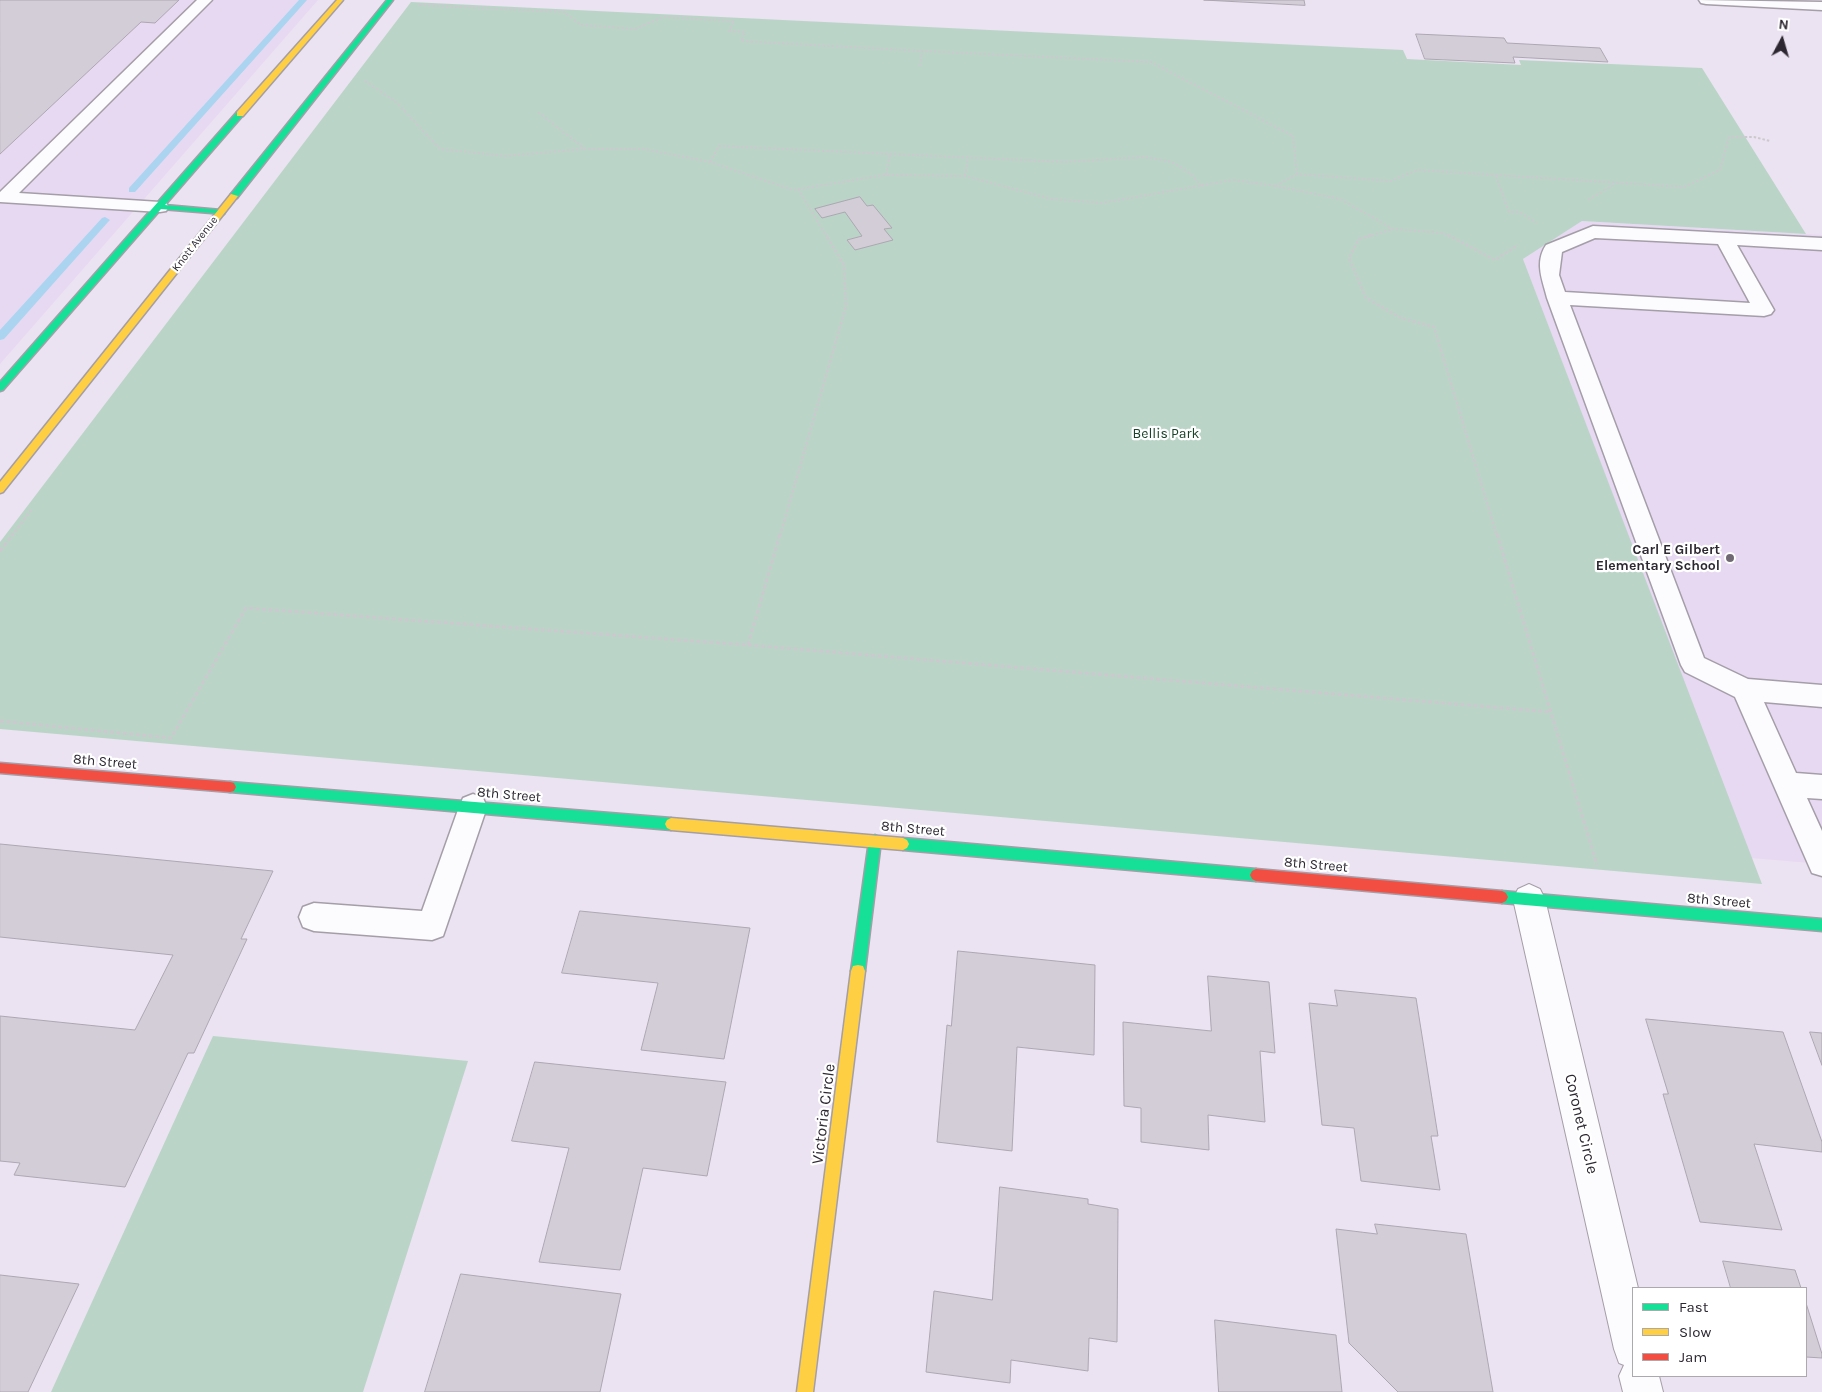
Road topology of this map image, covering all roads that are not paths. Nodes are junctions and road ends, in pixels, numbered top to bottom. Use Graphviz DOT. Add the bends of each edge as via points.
graph roads {
  1 [pos="205,0"];
  2 [pos="340,0"];
  3 [pos="390,0"];
  4 [pos="1706,0"];
  5 [pos="1779,2"];
  6 [pos="1822,6"];
  7 [pos="2,198"];
  8 [pos="160,207"];
  9 [pos="221,212"];
  10 [pos="1724,239"];
  11 [pos="1822,244"];
  12 [pos="1557,298"];
  13 [pos="0,388"];
  14 [pos="0,489"];
  15 [pos="1745,690"];
  16 [pos="1822,696"];
  17 [pos="0,768"];
  18 [pos="1786,784"];
  19 [pos="1822,787"];
  20 [pos="473,807"];
  21 [pos="875,840"];
  22 [pos="1822,863"];
  23 [pos="1529,899"];
  24 [pos="314,917"];
  25 [pos="1822,925"];
  26 [pos="1632,1346"];
  27 [pos="1639,1377"];
  28 [pos="805,1392"];
  29 [pos="1643,1392"];
  1 -- 7 [label="lane"];
  2 -- 8 [label="main road"];
  3 -- 9 [label="main road, Knott Avenue"];
  4 -- 5 [label="lane"];
  5 -- 6 [label="lane"];
  7 -- 8 [label="lane"];
  8 -- 9 [label="main road"];
  8 -- 13 [label="main road"];
  9 -- 14 [label="main road, Knott Avenue"];
  10 -- 11 [label="lane"];
  10 -- 12 [label="lane" via="1593,232 1553,249 1549,275"];
  10 -- 12 [label="lane" via="1764,310"];
  12 -- 15 [label="lane" via="1694,665"];
  15 -- 16 [label="lane"];
  15 -- 18 [label="lane"];
  17 -- 20 [label="main road, 8th Street"];
  18 -- 19 [label="lane"];
  18 -- 22 [label="lane"];
  20 -- 21 [label="main road, 8th Street"];
  20 -- 24 [label="lane" via="432,926"];
  21 -- 23 [label="main road, 8th Street"];
  21 -- 28 [label="main road, Victoria Circle"];
  23 -- 25 [label="main road, 8th Street"];
  23 -- 26 [label="street, Coronet Circle"];
  27 -- 29 [label="street"];
}
